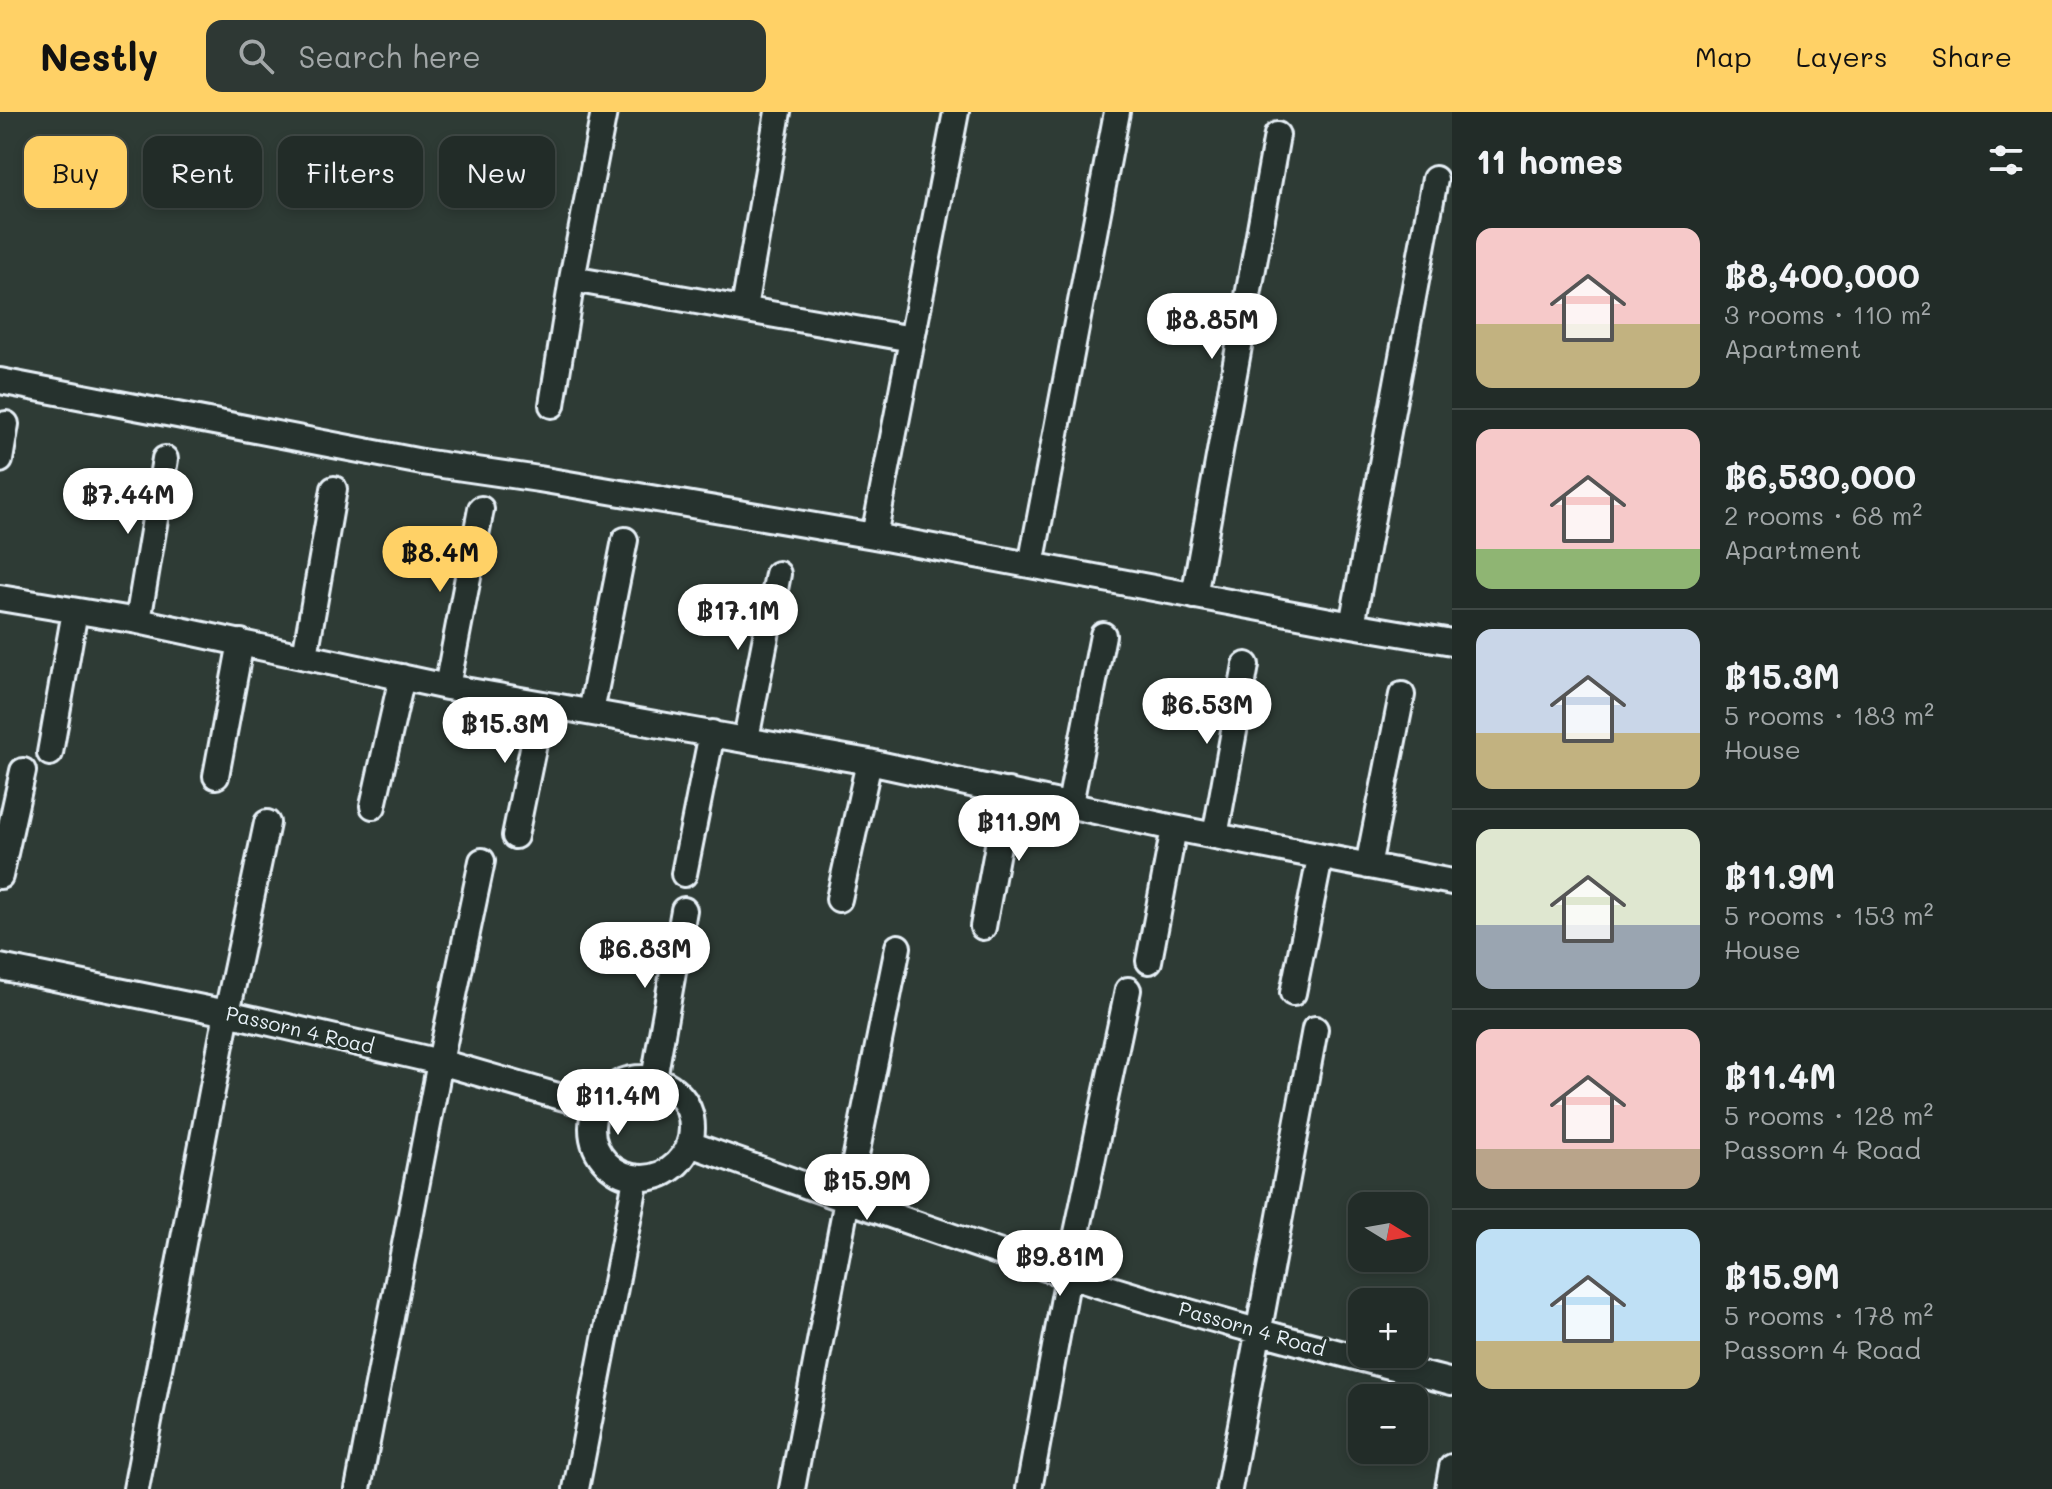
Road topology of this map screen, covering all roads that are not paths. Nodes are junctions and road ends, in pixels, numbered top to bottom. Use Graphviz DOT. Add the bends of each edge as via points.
graph roads {
  1 [pos="604,112"];
  2 [pos="778,112"];
  3 [pos="956,112"];
  4 [pos="1117,112"];
  5 [pos="1277,135"];
  6 [pos="1435,179"];
  7 [pos="572,279"];
  8 [pos="744,308"];
  9 [pos="912,339"];
  10 [pos="0,381"];
  11 [pos="552,405"];
  12 [pos="6,424"];
  13 [pos="165,459"];
  14 [pos="0,460"];
  15 [pos="334,489"];
  16 [pos="481,509"];
  17 [pos="874,536"];
  18 [pos="625,540"];
  19 [pos="1031,565"];
  20 [pos="778,574"];
  21 [pos="1194,596"];
  22 [pos="0,598"];
  23 [pos="75,611"];
  24 [pos="138,621"];
  25 [pos="1352,625"];
  26 [pos="1103,635"];
  27 [pos="241,642"];
  28 [pos="1452,642"];
  29 [pos="305,656"];
  30 [pos="1246,665"];
  31 [pos="402,677"];
  32 [pos="447,687"];
  33 [pos="1402,695"];
  34 [pos="542,704"];
  35 [pos="591,712"];
  36 [pos="712,733"];
  37 [pos="746,739"];
  38 [pos="50,753"];
  39 [pos="869,762"];
  40 [pos="23,771"];
  41 [pos="216,776"];
  42 [pos="1008,791"];
  43 [pos="1070,804"];
  44 [pos="373,806"];
  45 [pos="267,823"];
  46 [pos="1174,828"];
  47 [pos="515,836"];
  48 [pos="1215,836"];
  49 [pos="1320,858"];
  50 [pos="482,861"];
  51 [pos="1368,866"];
  52 [pos="684,874"];
  53 [pos="0,876"];
  54 [pos="1452,882"];
  55 [pos="839,899"];
  56 [pos="684,910"];
  57 [pos="983,927"];
  58 [pos="898,947"];
  59 [pos="1149,961"];
  60 [pos="0,967"];
  61 [pos="1128,990"];
  62 [pos="1293,993"];
  63 [pos="227,1013"];
  64 [pos="1315,1029"];
  65 [pos="440,1062"];
  66 [pos="654,1079"];
  67 [pos="596,1107"];
  68 [pos="690,1144"];
  69 [pos="636,1179"];
  70 [pos="847,1200"];
  71 [pos="1068,1276"];
  72 [pos="1258,1333"];
  73 [pos="1452,1382"];
  74 [pos="1452,1467"];
  75 [pos="136,1489"];
  76 [pos="358,1489"];
  77 [pos="576,1489"];
  78 [pos="792,1489"];
  79 [pos="1029,1489"];
  80 [pos="1229,1489"];
  81 [pos="1448,1489"];
  1 -- 7 [label="street"];
  2 -- 8 [label="street"];
  3 -- 9 [label="street"];
  4 -- 19 [label="street"];
  5 -- 21 [label="street"];
  6 -- 25 [label="street"];
  7 -- 8 [label="street"];
  7 -- 11 [label="street"];
  8 -- 9 [label="street"];
  9 -- 17 [label="street"];
  10 -- 17 [label="street" via="422,462"];
  12 -- 14 [label="street"];
  13 -- 24 [label="street"];
  15 -- 29 [label="street"];
  16 -- 32 [label="street"];
  17 -- 19 [label="street"];
  18 -- 35 [label="street"];
  19 -- 21 [label="street"];
  20 -- 37 [label="street"];
  21 -- 25 [label="street"];
  22 -- 23 [label="street"];
  23 -- 24 [label="street"];
  23 -- 38 [label="street"];
  24 -- 27 [label="street"];
  25 -- 28 [label="street"];
  26 -- 43 [label="street"];
  27 -- 29 [label="street"];
  27 -- 41 [label="street"];
  29 -- 31 [label="street"];
  30 -- 48 [label="street"];
  31 -- 32 [label="street"];
  31 -- 44 [label="street"];
  32 -- 34 [label="street"];
  33 -- 51 [label="street"];
  34 -- 35 [label="street"];
  34 -- 47 [label="street"];
  35 -- 36 [label="street"];
  36 -- 37 [label="street"];
  36 -- 52 [label="street"];
  37 -- 39 [label="street"];
  39 -- 42 [label="street"];
  39 -- 55 [label="street"];
  40 -- 53 [label="street"];
  42 -- 43 [label="street"];
  42 -- 57 [label="street"];
  43 -- 46 [label="street"];
  45 -- 63 [label="street"];
  46 -- 48 [label="street"];
  46 -- 59 [label="street"];
  48 -- 49 [label="street"];
  49 -- 51 [label="street"];
  49 -- 62 [label="street"];
  50 -- 65 [label="street"];
  51 -- 54 [label="street"];
  56 -- 66 [label="street"];
  58 -- 70 [label="street"];
  60 -- 63 [label="street, Passorn 4 Road"];
  61 -- 71 [label="street"];
  63 -- 65 [label="street, Passorn 4 Road"];
  63 -- 75 [label="street"];
  64 -- 72 [label="street"];
  65 -- 67 [label="street, Passorn 4 Road"];
  65 -- 76 [label="street"];
  66 -- 67 [label="street" via="620,1083"];
  66 -- 68 [label="street" via="669,1086 689,1111"];
  67 -- 69 [label="street" via="594,1144 618,1173"];
  68 -- 69 [label="street" via="669,1171"];
  68 -- 70 [label="street, Passorn 4 Road"];
  69 -- 77 [label="street"];
  70 -- 71 [label="street, Passorn 4 Road"];
  70 -- 78 [label="street"];
  71 -- 72 [label="street, Passorn 4 Road"];
  71 -- 79 [label="street"];
  72 -- 73 [label="street, Passorn 4 Road"];
  72 -- 80 [label="street"];
  74 -- 81 [label="street"];
}
